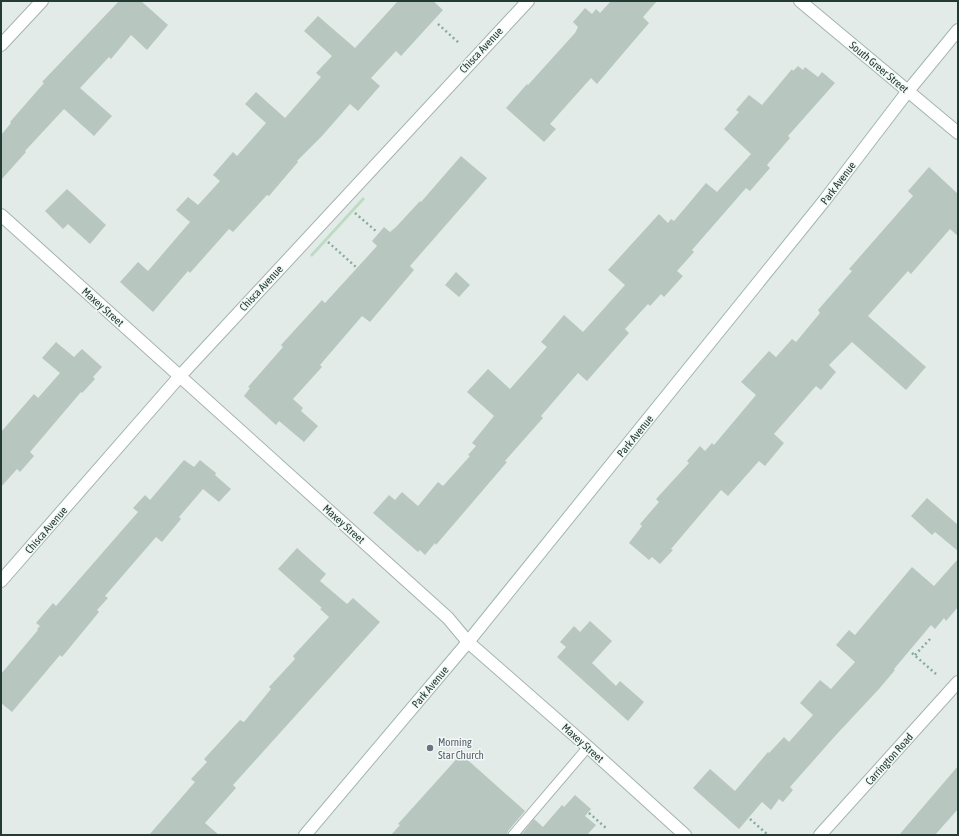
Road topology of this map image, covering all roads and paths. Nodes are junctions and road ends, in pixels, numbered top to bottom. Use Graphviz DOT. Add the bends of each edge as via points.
graph roads {
  1 [pos="42,1"];
  2 [pos="528,1"];
  3 [pos="800,1"];
  4 [pos="438,24"];
  5 [pos="958,30"];
  6 [pos="459,43"];
  7 [pos="1,45"];
  8 [pos="908,91"];
  9 [pos="958,133"];
  10 [pos="355,213"];
  11 [pos="1,215"];
  12 [pos="377,232"];
  13 [pos="328,242"];
  14 [pos="356,267"];
  15 [pos="180,376"];
  16 [pos="1,581"];
  17 [pos="930,639"];
  18 [pos="468,642"];
  19 [pos="936,674"];
  20 [pos="958,682"];
  21 [pos="588,747"];
  22 [pos="589,813"];
  23 [pos="750,819"];
  24 [pos="606,828"];
  25 [pos="304,835"];
  26 [pos="513,835"];
  27 [pos="685,835"];
  28 [pos="768,835"];
  29 [pos="820,835"];
  1 -- 7 [label="street"];
  2 -- 15 [label="street, Chisca Avenue"];
  3 -- 8 [label="street, South Greer Street"];
  4 -- 6 [label="path"];
  5 -- 8 [label="street, Park Avenue"];
  8 -- 9 [label="street, South Greer Street"];
  8 -- 18 [label="street, Park Avenue" via="824,201"];
  10 -- 12 [label="path"];
  11 -- 15 [label="street, Maxey Street"];
  13 -- 14 [label="path"];
  15 -- 16 [label="street, Chisca Avenue"];
  15 -- 18 [label="street, Maxey Street" via="448,618"];
  17 -- 19 [label="path" via="914,654"];
  18 -- 21 [label="street, Maxey Street"];
  18 -- 25 [label="street, Park Avenue"];
  20 -- 29 [label="street, Carrington Road"];
  21 -- 26 [label="lane"];
  21 -- 27 [label="street, Maxey Street"];
  22 -- 24 [label="path"];
  23 -- 28 [label="path"];
}
